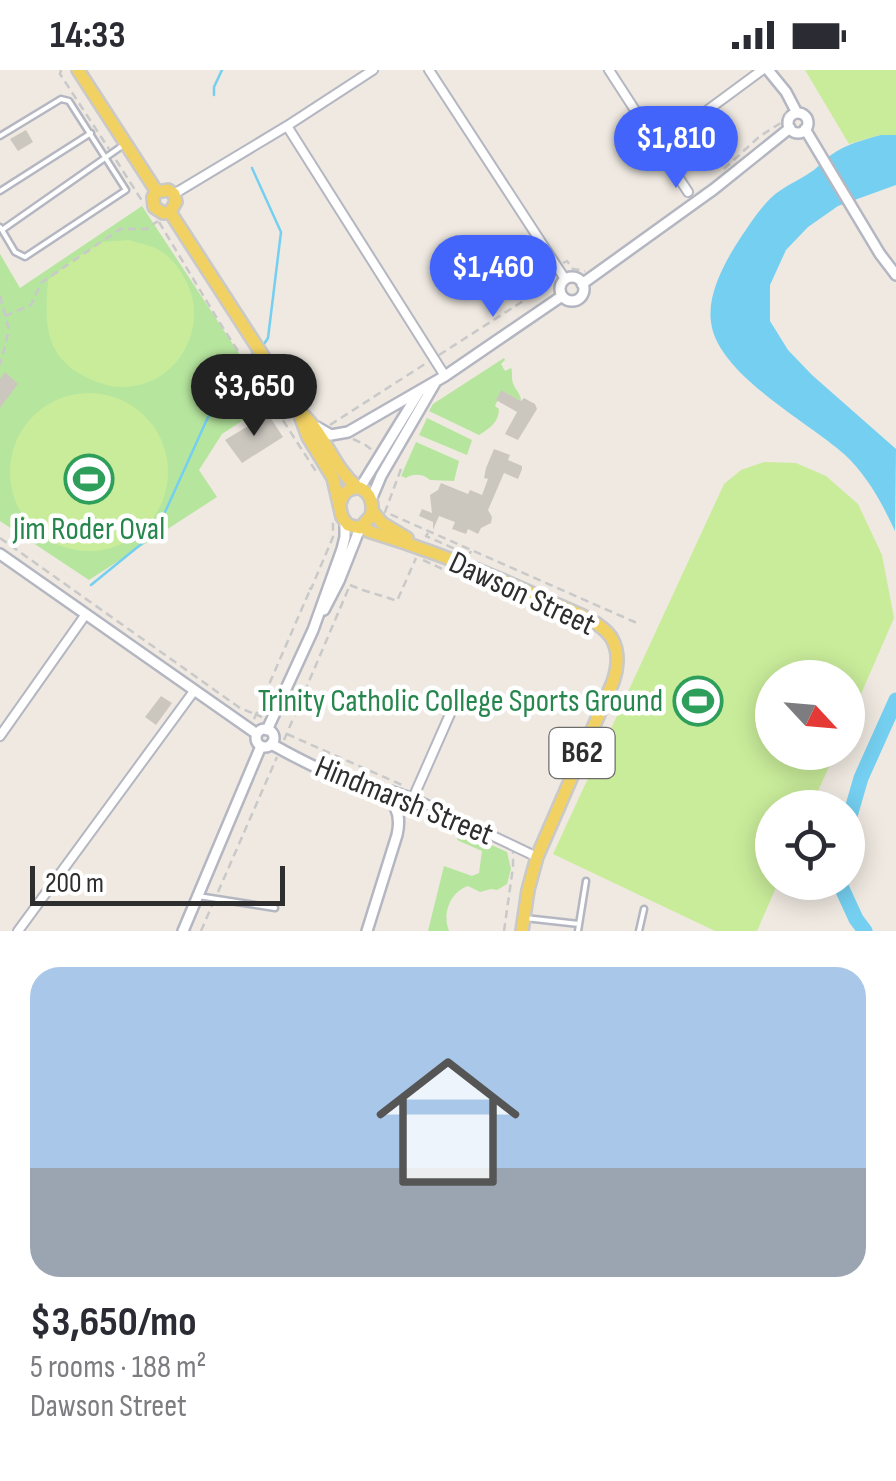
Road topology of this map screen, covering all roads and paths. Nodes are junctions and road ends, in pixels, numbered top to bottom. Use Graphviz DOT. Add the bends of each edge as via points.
graph roads {
  1 [pos="78,70"];
  2 [pos="373,70"];
  3 [pos="429,70"];
  4 [pos="609,70"];
  5 [pos="765,70"];
  6 [pos="792,110"];
  7 [pos="288,126"];
  8 [pos="790,128"];
  9 [pos="805,129"];
  10 [pos="91,133"];
  11 [pos="0,136"];
  12 [pos="126,144"];
  13 [pos="659,146"];
  14 [pos="106,156"];
  15 [pos="721,171"];
  16 [pos="0,191"];
  17 [pos="157,192"];
  18 [pos="688,192"];
  19 [pos="174,194"];
  20 [pos="170,212"];
  21 [pos="158,220"];
  22 [pos="1,228"];
  23 [pos="566,261"];
  24 [pos="585,272"];
  25 [pos="896,275"];
  26 [pos="542,276"];
  27 [pos="565,279"];
  28 [pos="582,284"];
  29 [pos="0,296"];
  30 [pos="562,296"];
  31 [pos="5,316"];
  32 [pos="434,358"];
  33 [pos="244,359"];
  34 [pos="0,364"];
  35 [pos="441,378"];
  36 [pos="421,390"];
  37 [pos="298,410"];
  38 [pos="315,425"];
  39 [pos="330,425"];
  40 [pos="350,436"];
  41 [pos="373,451"];
  42 [pos="402,469"];
  43 [pos="320,476"];
  44 [pos="359,488"];
  45 [pos="340,504"];
  46 [pos="372,506"];
  47 [pos="339,520"];
  48 [pos="362,527"];
  49 [pos="428,532"];
  50 [pos="0,538"];
  51 [pos="424,548"];
  52 [pos="471,551"];
  53 [pos="0,554"];
  54 [pos="450,572"];
  55 [pos="86,614"];
  56 [pos="637,623"];
  57 [pos="313,630"];
  58 [pos="194,691"];
  59 [pos="454,705"];
  60 [pos="255,717"];
  61 [pos="262,717"];
  62 [pos="262,732"];
  63 [pos="287,734"];
  64 [pos="0,736"];
  65 [pos="284,741"];
  66 [pos="266,745"];
  67 [pos="277,755"];
  68 [pos="408,787"];
  69 [pos="385,796"];
  70 [pos="414,798"];
  71 [pos="512,846"];
  72 [pos="536,857"];
  73 [pos="586,880"];
  74 [pos="198,896"];
  75 [pos="214,899"];
  76 [pos="275,908"];
  77 [pos="644,909"];
  78 [pos="553,921"];
  79 [pos="523,924"];
  80 [pos="579,928"];
  81 [pos="18,931"];
  82 [pos="183,931"];
  83 [pos="200,931"];
  84 [pos="367,931"];
  85 [pos="504,931"];
  86 [pos="552,931"];
  87 [pos="639,931"];
  1 -- 12 [label="main road, B62"];
  2 -- 7 [label="street"];
  3 -- 27 [label="street"];
  4 -- 13 [label="street"];
  5 -- 6 [label="street" via="786,92"];
  5 -- 13 [label="street"];
  6 -- 8 [label="street"];
  6 -- 9 [label="street" via="807,118"];
  6 -- 15 [label="path"];
  7 -- 19 [label="street"];
  7 -- 32 [label="street"];
  8 -- 9 [label="street"];
  8 -- 28 [label="street"];
  9 -- 25 [label="street"];
  10 -- 11 [label="lane" via="70,101 61,99"];
  10 -- 14 [label="lane"];
  10 -- 16 [label="lane"];
  12 -- 14 [label="lane"];
  12 -- 17 [label="main road, B62"];
  13 -- 18 [label="street"];
  14 -- 22 [label="lane"];
  14 -- 22 [label="lane" via="126,190 25,257"];
  17 -- 19 [label="main road"];
  17 -- 20 [label="main road, B62" via="154,207"];
  19 -- 20 [label="main road"];
  20 -- 37 [label="main road, B62"];
  21 -- 31 [label="path" via="146,230 120,229 40,283 30,305"];
  23 -- 24 [label="path"];
  26 -- 32 [label="path" via="548,285"];
  27 -- 28 [label="street"];
  27 -- 30 [label="street"];
  28 -- 30 [label="street" via="578,299"];
  29 -- 31 [label="path"];
  30 -- 35 [label="street"];
  31 -- 34 [label="path" via="9,330"];
  32 -- 35 [label="street"];
  32 -- 39 [label="path"];
  33 -- 43 [label="path"];
  35 -- 36 [label="street"];
  35 -- 46 [label="street" via="381,476"];
  36 -- 38 [label="street" via="343,434"];
  36 -- 44 [label="street"];
  37 -- 38 [label="main road, B62"];
  37 -- 45 [label="main road"];
  38 -- 44 [label="main road, B62"];
  40 -- 41 [label="path"];
  42 -- 49 [label="path" via="385,512"];
  44 -- 45 [label="main road" via="344,493"];
  44 -- 46 [label="main road, B62"];
  45 -- 47 [label="main road"];
  46 -- 48 [label="main road"];
  46 -- 51 [label="main road, Dawson Street / B62" via="382,523"];
  47 -- 48 [label="main road, B62"];
  47 -- 57 [label="street" via="342,549"];
  47 -- 60 [label="path"];
  48 -- 51 [label="main road, Dawson Street / B62"];
  48 -- 57 [label="street"];
  49 -- 52 [label="path"];
  49 -- 52 [label="path"];
  50 -- 60 [label="path"];
  51 -- 72 [label="main road, Dawson Street / B62" via="586,618 615,646 613,682"];
  52 -- 56 [label="path"];
  53 -- 55 [label="street"];
  54 -- 63 [label="path" via="417,558 398,601 349,585"];
  55 -- 58 [label="street"];
  55 -- 64 [label="street"];
  57 -- 62 [label="street"];
  58 -- 62 [label="street"];
  58 -- 81 [label="street"];
  59 -- 70 [label="street"];
  60 -- 61 [label="path"];
  62 -- 66 [label="street" via="257,742"];
  62 -- 66 [label="street" via="273,737"];
  63 -- 65 [label="path"];
  63 -- 68 [label="path"];
  66 -- 69 [label="street, Hindmarsh Street"];
  66 -- 74 [label="street"];
  67 -- 75 [label="path"];
  69 -- 70 [label="street, Hindmarsh Street" via="390,790"];
  69 -- 84 [label="street" via="399,826"];
  70 -- 71 [label="street, Hindmarsh Street"];
  71 -- 72 [label="street, Hindmarsh Street"];
  71 -- 85 [label="path"];
  72 -- 79 [label="main road, B62"];
  73 -- 80 [label="lane"];
  74 -- 75 [label="lane"];
  74 -- 82 [label="street"];
  75 -- 76 [label="lane"];
  75 -- 83 [label="path"];
  77 -- 87 [label="lane"];
  78 -- 79 [label="lane"];
  78 -- 80 [label="lane"];
  78 -- 86 [label="lane"];
}
